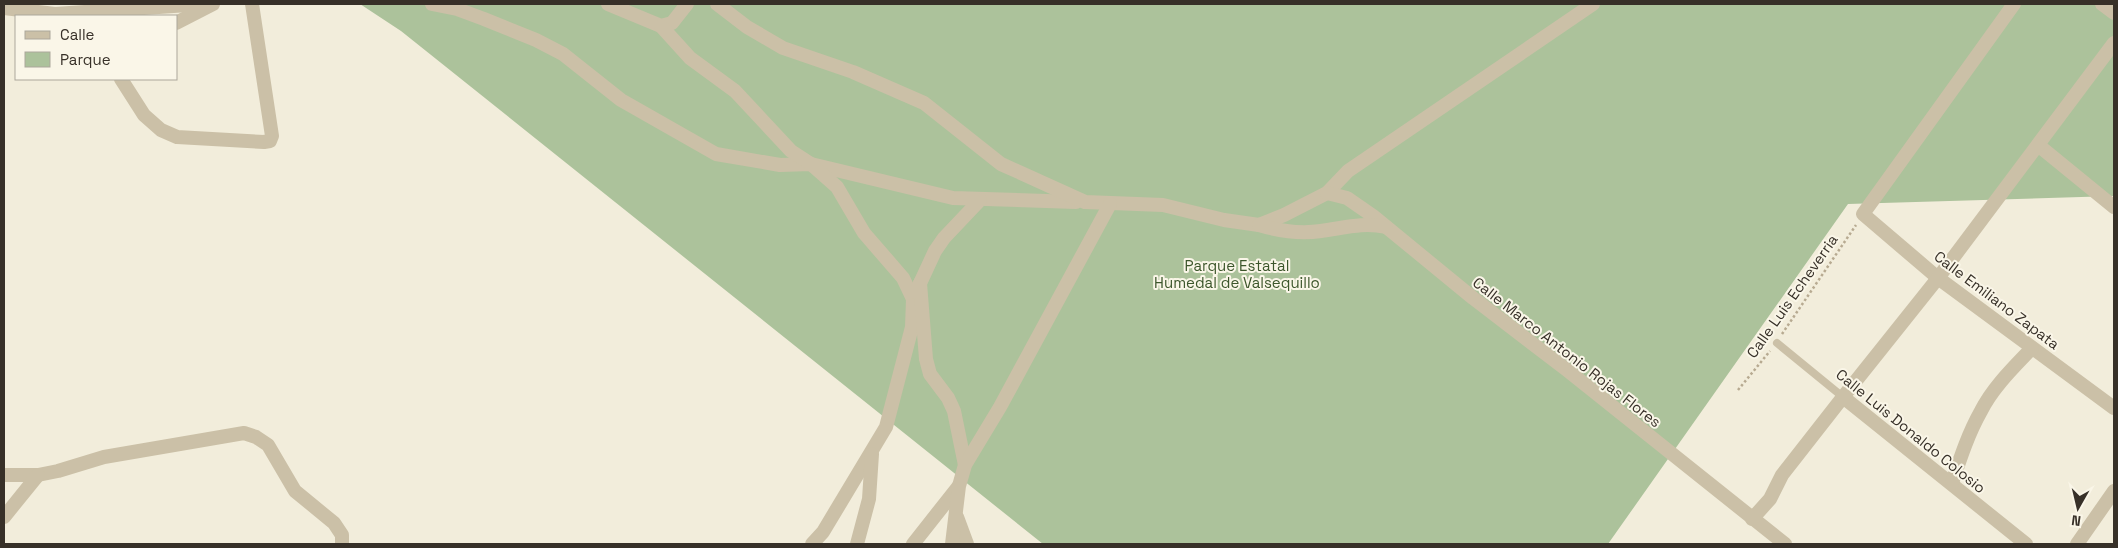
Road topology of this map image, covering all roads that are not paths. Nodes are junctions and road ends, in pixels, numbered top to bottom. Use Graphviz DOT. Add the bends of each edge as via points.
graph roads {
  1 [pos="203,4"];
  2 [pos="213,4"];
  3 [pos="252,4"];
  4 [pos="432,4"];
  5 [pos="608,4"];
  6 [pos="687,4"];
  7 [pos="717,4"];
  8 [pos="1593,4"];
  9 [pos="2014,4"];
  10 [pos="2102,4"];
  11 [pos="4,8"];
  12 [pos="4,12"];
  13 [pos="2114,13"];
  14 [pos="15,20"];
  15 [pos="178,22"];
  16 [pos="661,26"];
  17 [pos="2114,42"];
  18 [pos="122,80"];
  19 [pos="2038,145"];
  20 [pos="811,164"];
  21 [pos="1326,193"];
  22 [pos="980,200"];
  23 [pos="1084,202"];
  24 [pos="1110,204"];
  25 [pos="2114,207"];
  26 [pos="1259,225"];
  27 [pos="1387,227"];
  28 [pos="1938,278"];
  29 [pos="920,283"];
  30 [pos="913,299"];
  31 [pos="1776,343"];
  32 [pos="2032,348"];
  33 [pos="1843,397"];
  34 [pos="2114,408"];
  35 [pos="872,450"];
  36 [pos="966,465"];
  37 [pos="4,475"];
  38 [pos="38,475"];
  39 [pos="1952,483"];
  40 [pos="959,486"];
  41 [pos="2114,491"];
  42 [pos="19,500"];
  43 [pos="4,503"];
  44 [pos="956,514"];
  45 [pos="4,517"];
  46 [pos="1752,519"];
  47 [pos="342,540"];
  48 [pos="812,544"];
  49 [pos="857,544"];
  50 [pos="913,544"];
  51 [pos="952,544"];
  52 [pos="966,544"];
  53 [pos="1784,544"];
  54 [pos="2026,544"];
  55 [pos="2077,544"];
  1 -- 11 [label="street" via="55,14"];
  2 -- 15 [label="street"];
  3 -- 18 [label="street" via="272,136 270,141 177,137 161,130 144,115"];
  4 -- 20 [label="street" via="484,19 563,54 621,100 716,154 780,165"];
  5 -- 16 [label="street"];
  6 -- 16 [label="street" via="672,24"];
  7 -- 23 [label="street" via="783,48 853,72 924,103 1001,164"];
  8 -- 21 [label="street" via="1348,170"];
  9 -- 28 [label="street, Calle Emiliano Zapata" via="1863,214"];
  10 -- 13 [label="street"];
  12 -- 14 [label="street"];
  16 -- 20 [label="street" via="690,58 735,91 791,151"];
  17 -- 19 [label="street"];
  19 -- 25 [label="street"];
  19 -- 28 [label="street"];
  20 -- 22 [label="street" via="953,198"];
  20 -- 30 [label="street" via="837,187 864,233 903,278"];
  21 -- 26 [label="street"];
  21 -- 27 [label="street, Calle Marco Antonio Rojas Flores" via="1347,198"];
  22 -- 23 [label="street"];
  22 -- 29 [label="street" via="944,238"];
  23 -- 24 [label="street"];
  24 -- 26 [label="street" via="1172,206 1224,220"];
  24 -- 36 [label="street"];
  26 -- 27 [label="street" via="1290,232 1362,224"];
  27 -- 46 [label="street, Calle Marco Antonio Rojas Flores"];
  28 -- 32 [label="street, Calle Emiliano Zapata"];
  28 -- 33 [label="street"];
  29 -- 30 [label="street"];
  29 -- 36 [label="street" via="926,359 930,374 954,412"];
  30 -- 35 [label="street" via="912,328 886,427"];
  31 -- 33 [label="lane, Calle Luis Donaldo Colosio"];
  32 -- 34 [label="street, Calle Emiliano Zapata"];
  32 -- 39 [label="street" via="2004,378 1981,410"];
  33 -- 39 [label="street, Calle Luis Donaldo Colosio"];
  33 -- 46 [label="street"];
  35 -- 48 [label="street" via="824,532"];
  35 -- 49 [label="street" via="869,499"];
  36 -- 40 [label="street"];
  37 -- 38 [label="street"];
  38 -- 42 [label="street"];
  38 -- 47 [label="street" via="104,457 244,433 268,445 295,491 334,523"];
  39 -- 54 [label="street, Calle Luis Donaldo Colosio"];
  40 -- 44 [label="street"];
  40 -- 50 [label="street"];
  41 -- 55 [label="street"];
  42 -- 43 [label="street"];
  42 -- 45 [label="street"];
  44 -- 51 [label="street"];
  44 -- 52 [label="street"];
  46 -- 53 [label="street, Calle Marco Antonio Rojas Flores"];
}
